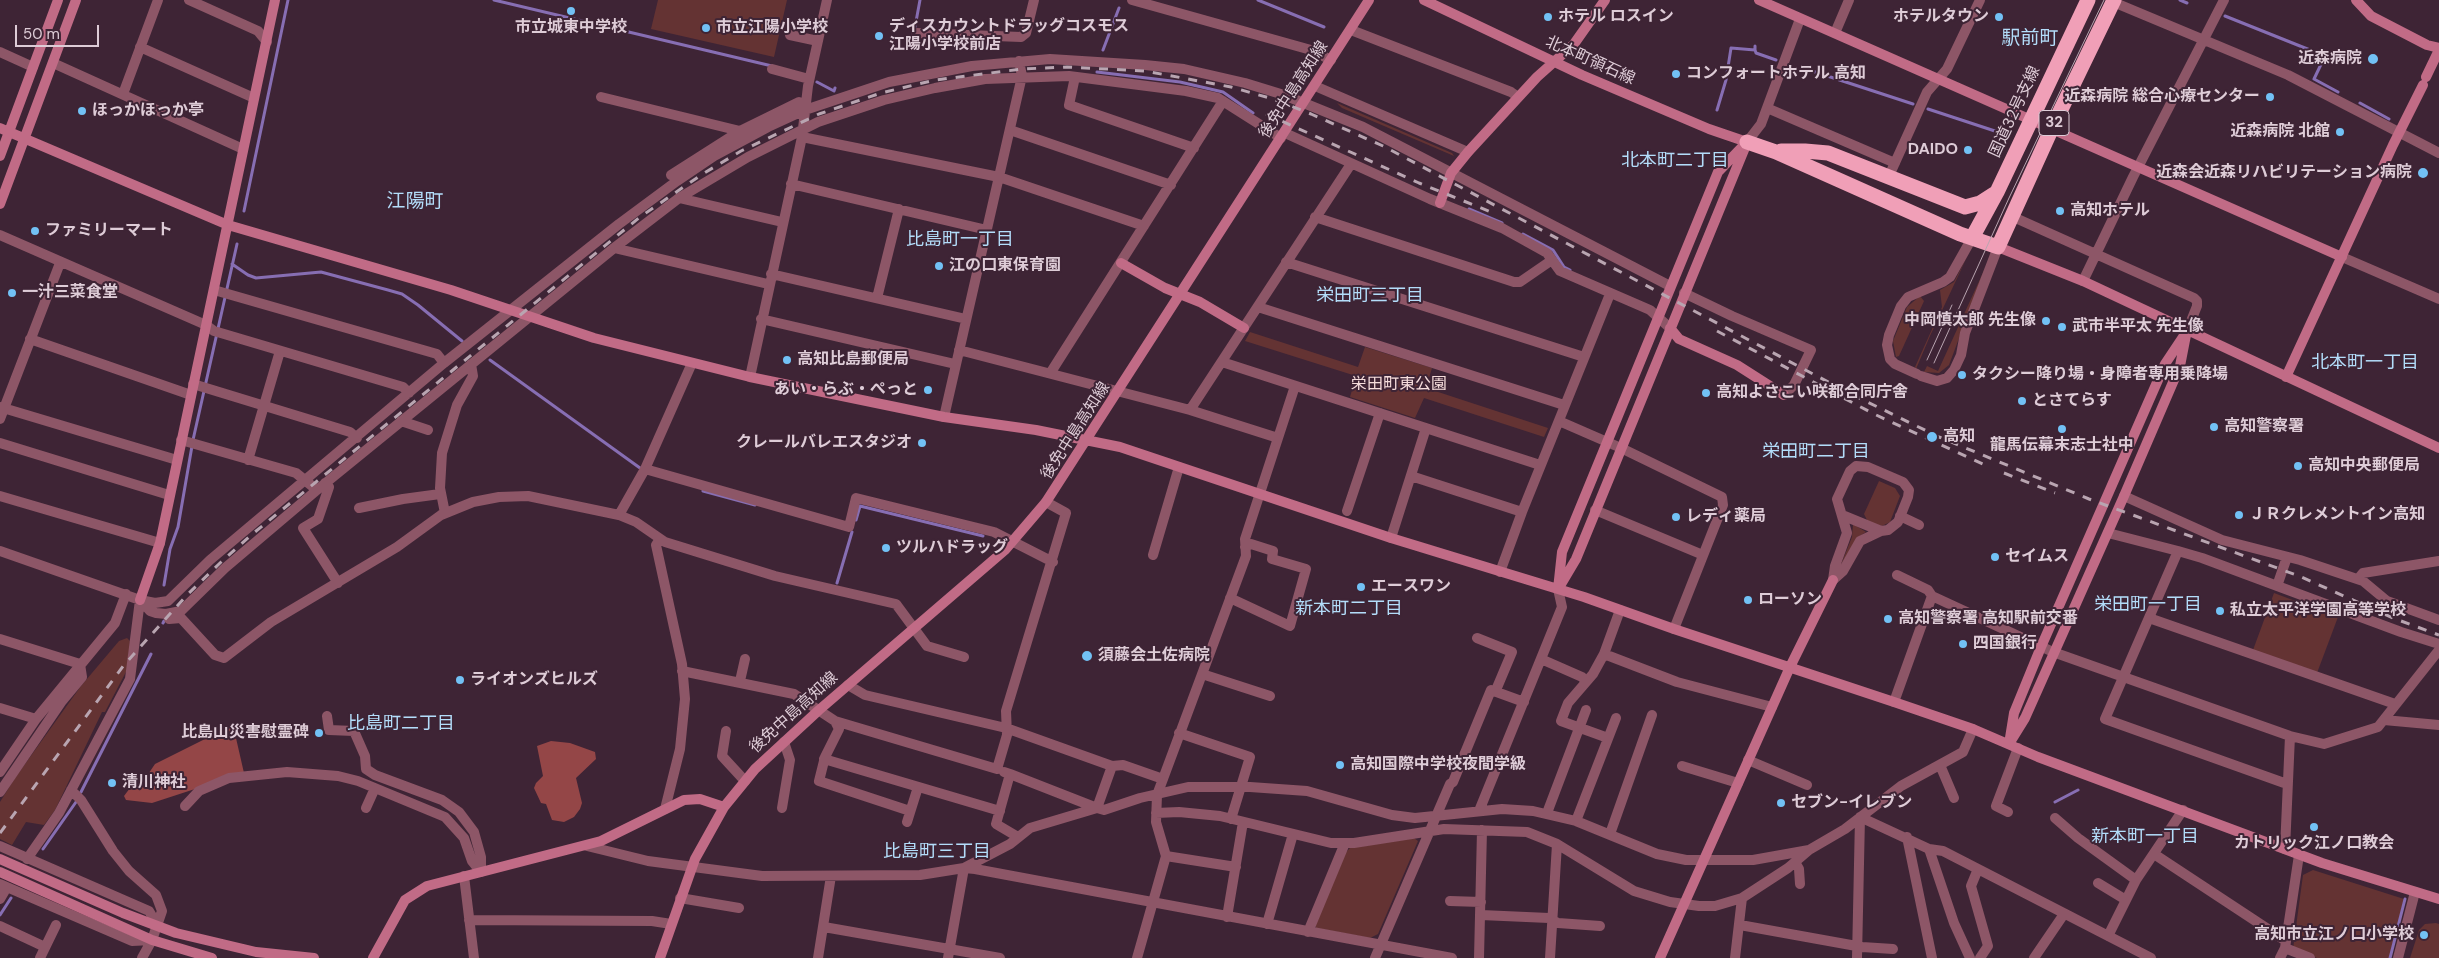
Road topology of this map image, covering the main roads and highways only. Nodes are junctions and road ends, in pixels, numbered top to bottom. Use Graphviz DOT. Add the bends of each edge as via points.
graph roads {
  1 [pos="2088,0"];
  2 [pos="2114,1"];
  3 [pos="1747,142"];
  4 [pos="1776,152"];
  5 [pos="1997,192"];
  6 [pos="1972,238"];
  1 -- 5 [label="highway, 国道32号支線 / 32"];
  2 -- 6 [label="highway, 32" via="1998,247"];
  3 -- 4 [label="highway"];
  4 -- 5 [label="highway" via="1828,154 1892,170 1965,207 1987,200"];
  4 -- 6 [label="highway"];
  5 -- 6 [label="highway, 国道32号支線 / 32"];
}
